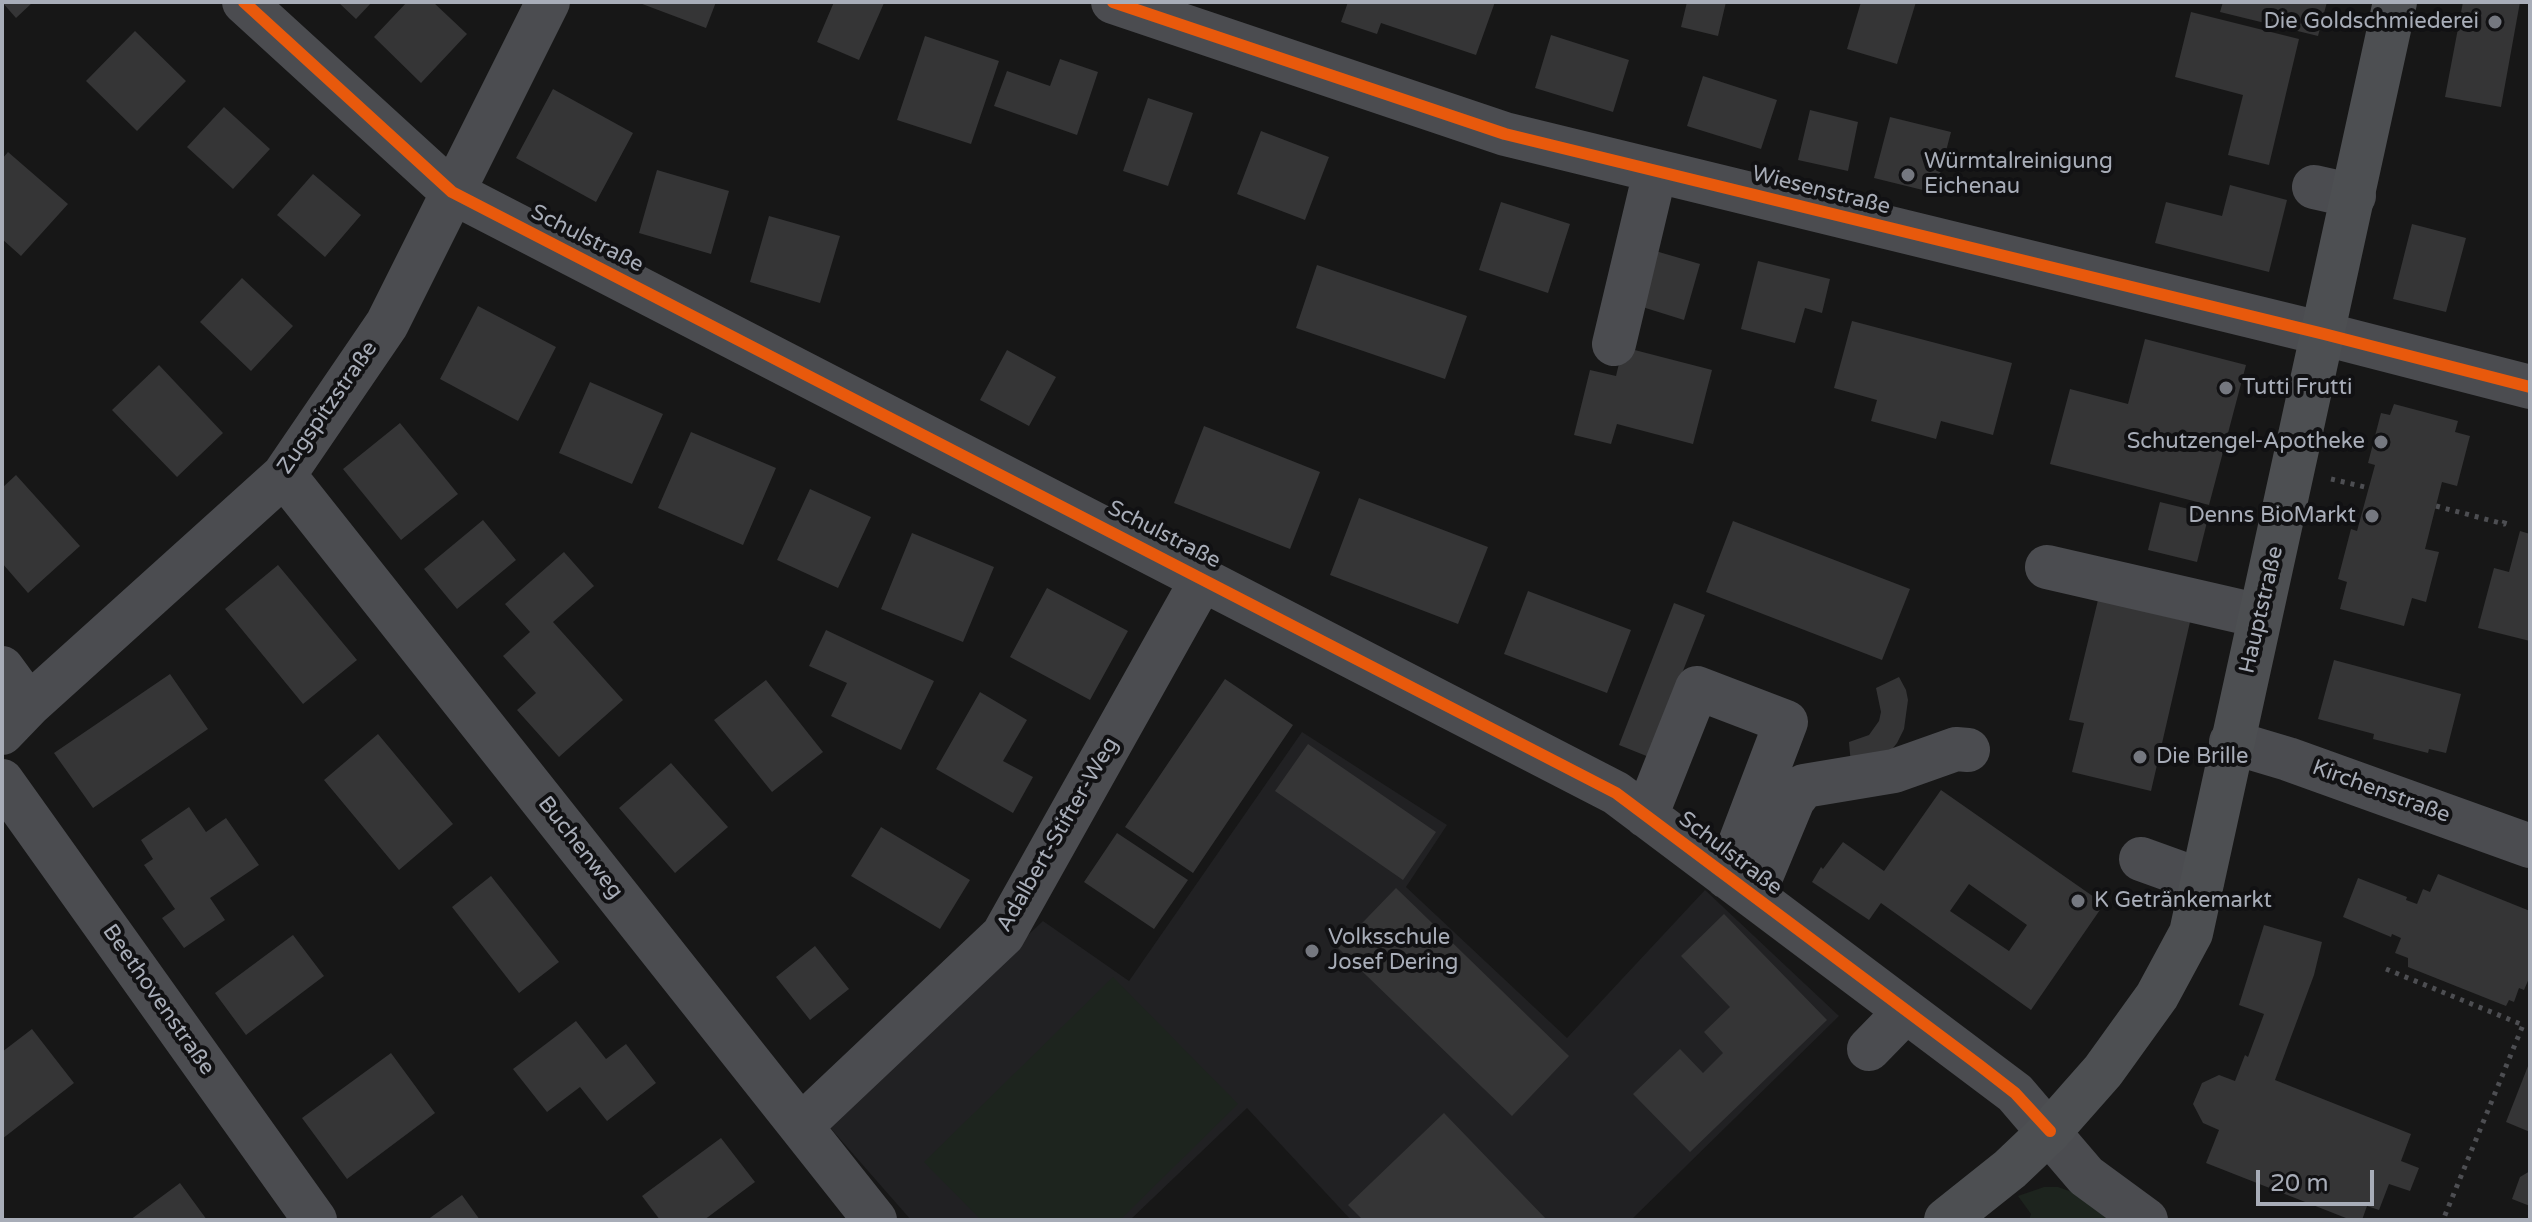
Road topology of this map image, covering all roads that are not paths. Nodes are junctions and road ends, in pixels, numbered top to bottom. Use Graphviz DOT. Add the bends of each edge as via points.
graph roads {
  1 [pos="244,2"];
  2 [pos="548,2"];
  3 [pos="1113,2"];
  4 [pos="2395,2"];
  5 [pos="1655,172"];
  6 [pos="452,192"];
  7 [pos="2324,334"];
  8 [pos="1614,344"];
  9 [pos="2530,387"];
  10 [pos="284,475"];
  11 [pos="2047,567"];
  12 [pos="1203,578"];
  13 [pos="2260,616"];
  14 [pos="2,668"];
  15 [pos="16,719"];
  16 [pos="2231,742"];
  17 [pos="1968,750"];
  18 [pos="1850,752"];
  19 [pos="1770,765"];
  20 [pos="2,781"];
  21 [pos="1646,816"];
  22 [pos="2530,846"];
  23 [pos="2141,859"];
  24 [pos="2202,881"];
  25 [pos="1740,886"];
  26 [pos="1906,1011"];
  27 [pos="1869,1049"];
  28 [pos="801,1126"];
  29 [pos="2050,1131"];
  30 [pos="315,1220"];
  31 [pos="875,1220"];
  32 [pos="1946,1220"];
  33 [pos="2146,1220"];
  1 -- 6 [label="street, Schulstraße"];
  2 -- 6 [label="street, Zugspitzstraße"];
  3 -- 5 [label="street, Wiesenstraße" via="1505,134"];
  4 -- 7 [label="main road, Hauptstraße" via="2334,191"];
  5 -- 7 [label="street, Wiesenstraße"];
  5 -- 8 [label="street"];
  6 -- 10 [label="street, Zugspitzstraße" via="387,324"];
  6 -- 12 [label="street, Schulstraße"];
  7 -- 9 [label="street, Wiesenstraße"];
  7 -- 13 [label="main road, Hauptstraße"];
  10 -- 15 [label="street, Zugspitzstraße"];
  10 -- 28 [label="street, Buchenweg"];
  11 -- 13 [label="street"];
  12 -- 21 [label="street, Schulstraße" via="1616,793"];
  12 -- 28 [label="street, Adalbert-Stifter-Weg" via="1003,935"];
  13 -- 16 [label="main road, Hauptstraße"];
  14 -- 15 [label="street"];
  16 -- 22 [label="street, Kirchenstraße"];
  16 -- 24 [label="main road, Hauptstraße"];
  17 -- 25 [label="street" via="1956,749 1894,771 1804,786"];
  18 -- 19 [label="street"];
  19 -- 21 [label="street" via="1786,722 1697,688"];
  19 -- 25 [label="street"];
  20 -- 30 [label="street, Beethovenstraße"];
  21 -- 25 [label="street, Schulstraße"];
  23 -- 24 [label="street"];
  24 -- 29 [label="main road, Hauptstraße" via="2191,933 2176,965 2116,1055"];
  25 -- 26 [label="street, Schulstraße"];
  26 -- 27 [label="street"];
  26 -- 29 [label="street, Schulstraße" via="2015,1093"];
  28 -- 31 [label="street, Buchenweg"];
  29 -- 32 [label="main road, Hauptstraße"];
  29 -- 33 [label="street, Schulstraße" via="2086,1176"];
}
